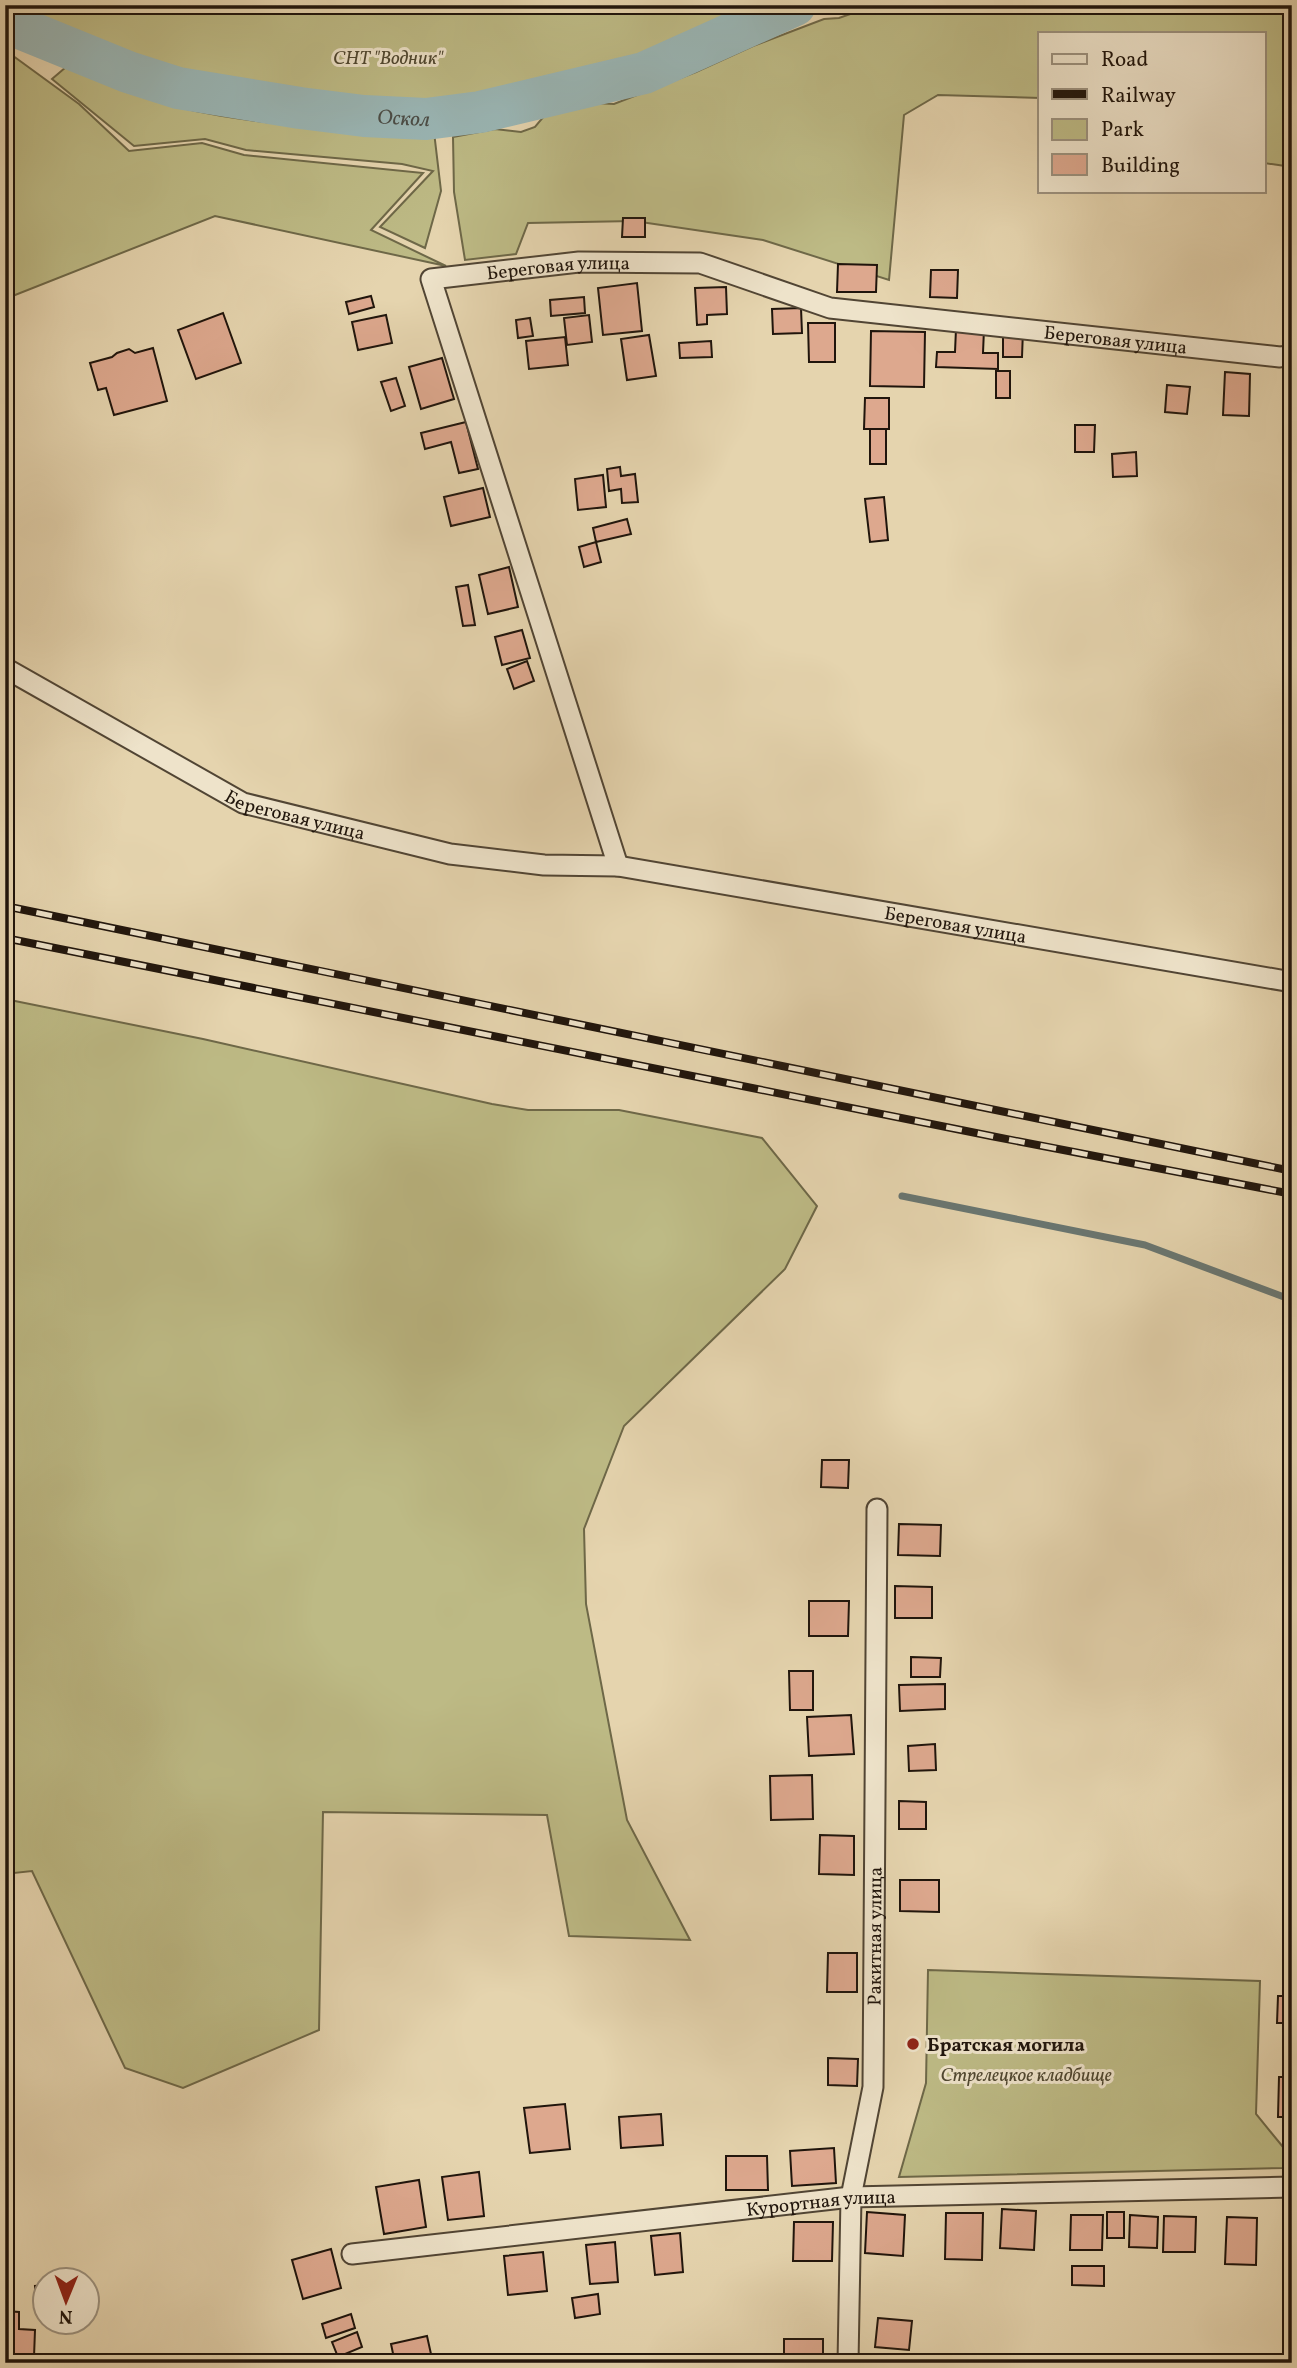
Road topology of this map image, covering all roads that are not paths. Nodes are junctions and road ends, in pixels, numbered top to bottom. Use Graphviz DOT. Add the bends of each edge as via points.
graph roads {
  1 [pos="1292,355"];
  2 [pos="5,668"];
  3 [pos="618,866"];
  4 [pos="1292,982"];
  5 [pos="877,1509"];
  6 [pos="1292,2188"];
  7 [pos="851,2197"];
  8 [pos="352,2254"];
  9 [pos="848,2363"];
  1 -- 3 [label="street, Береговая улица" via="830,308 701,263 579,262 431,279"];
  2 -- 3 [label="street, Береговая улица" via="243,803 450,854 544,865"];
  3 -- 4 [label="street, Береговая улица"];
  5 -- 7 [label="street, Ракитная улица" via="873,2087"];
  6 -- 7 [label="street, Курортная улица"];
  7 -- 8 [label="street, Курортная улица"];
  7 -- 9 [label="street, Ракитная улица"];
}
